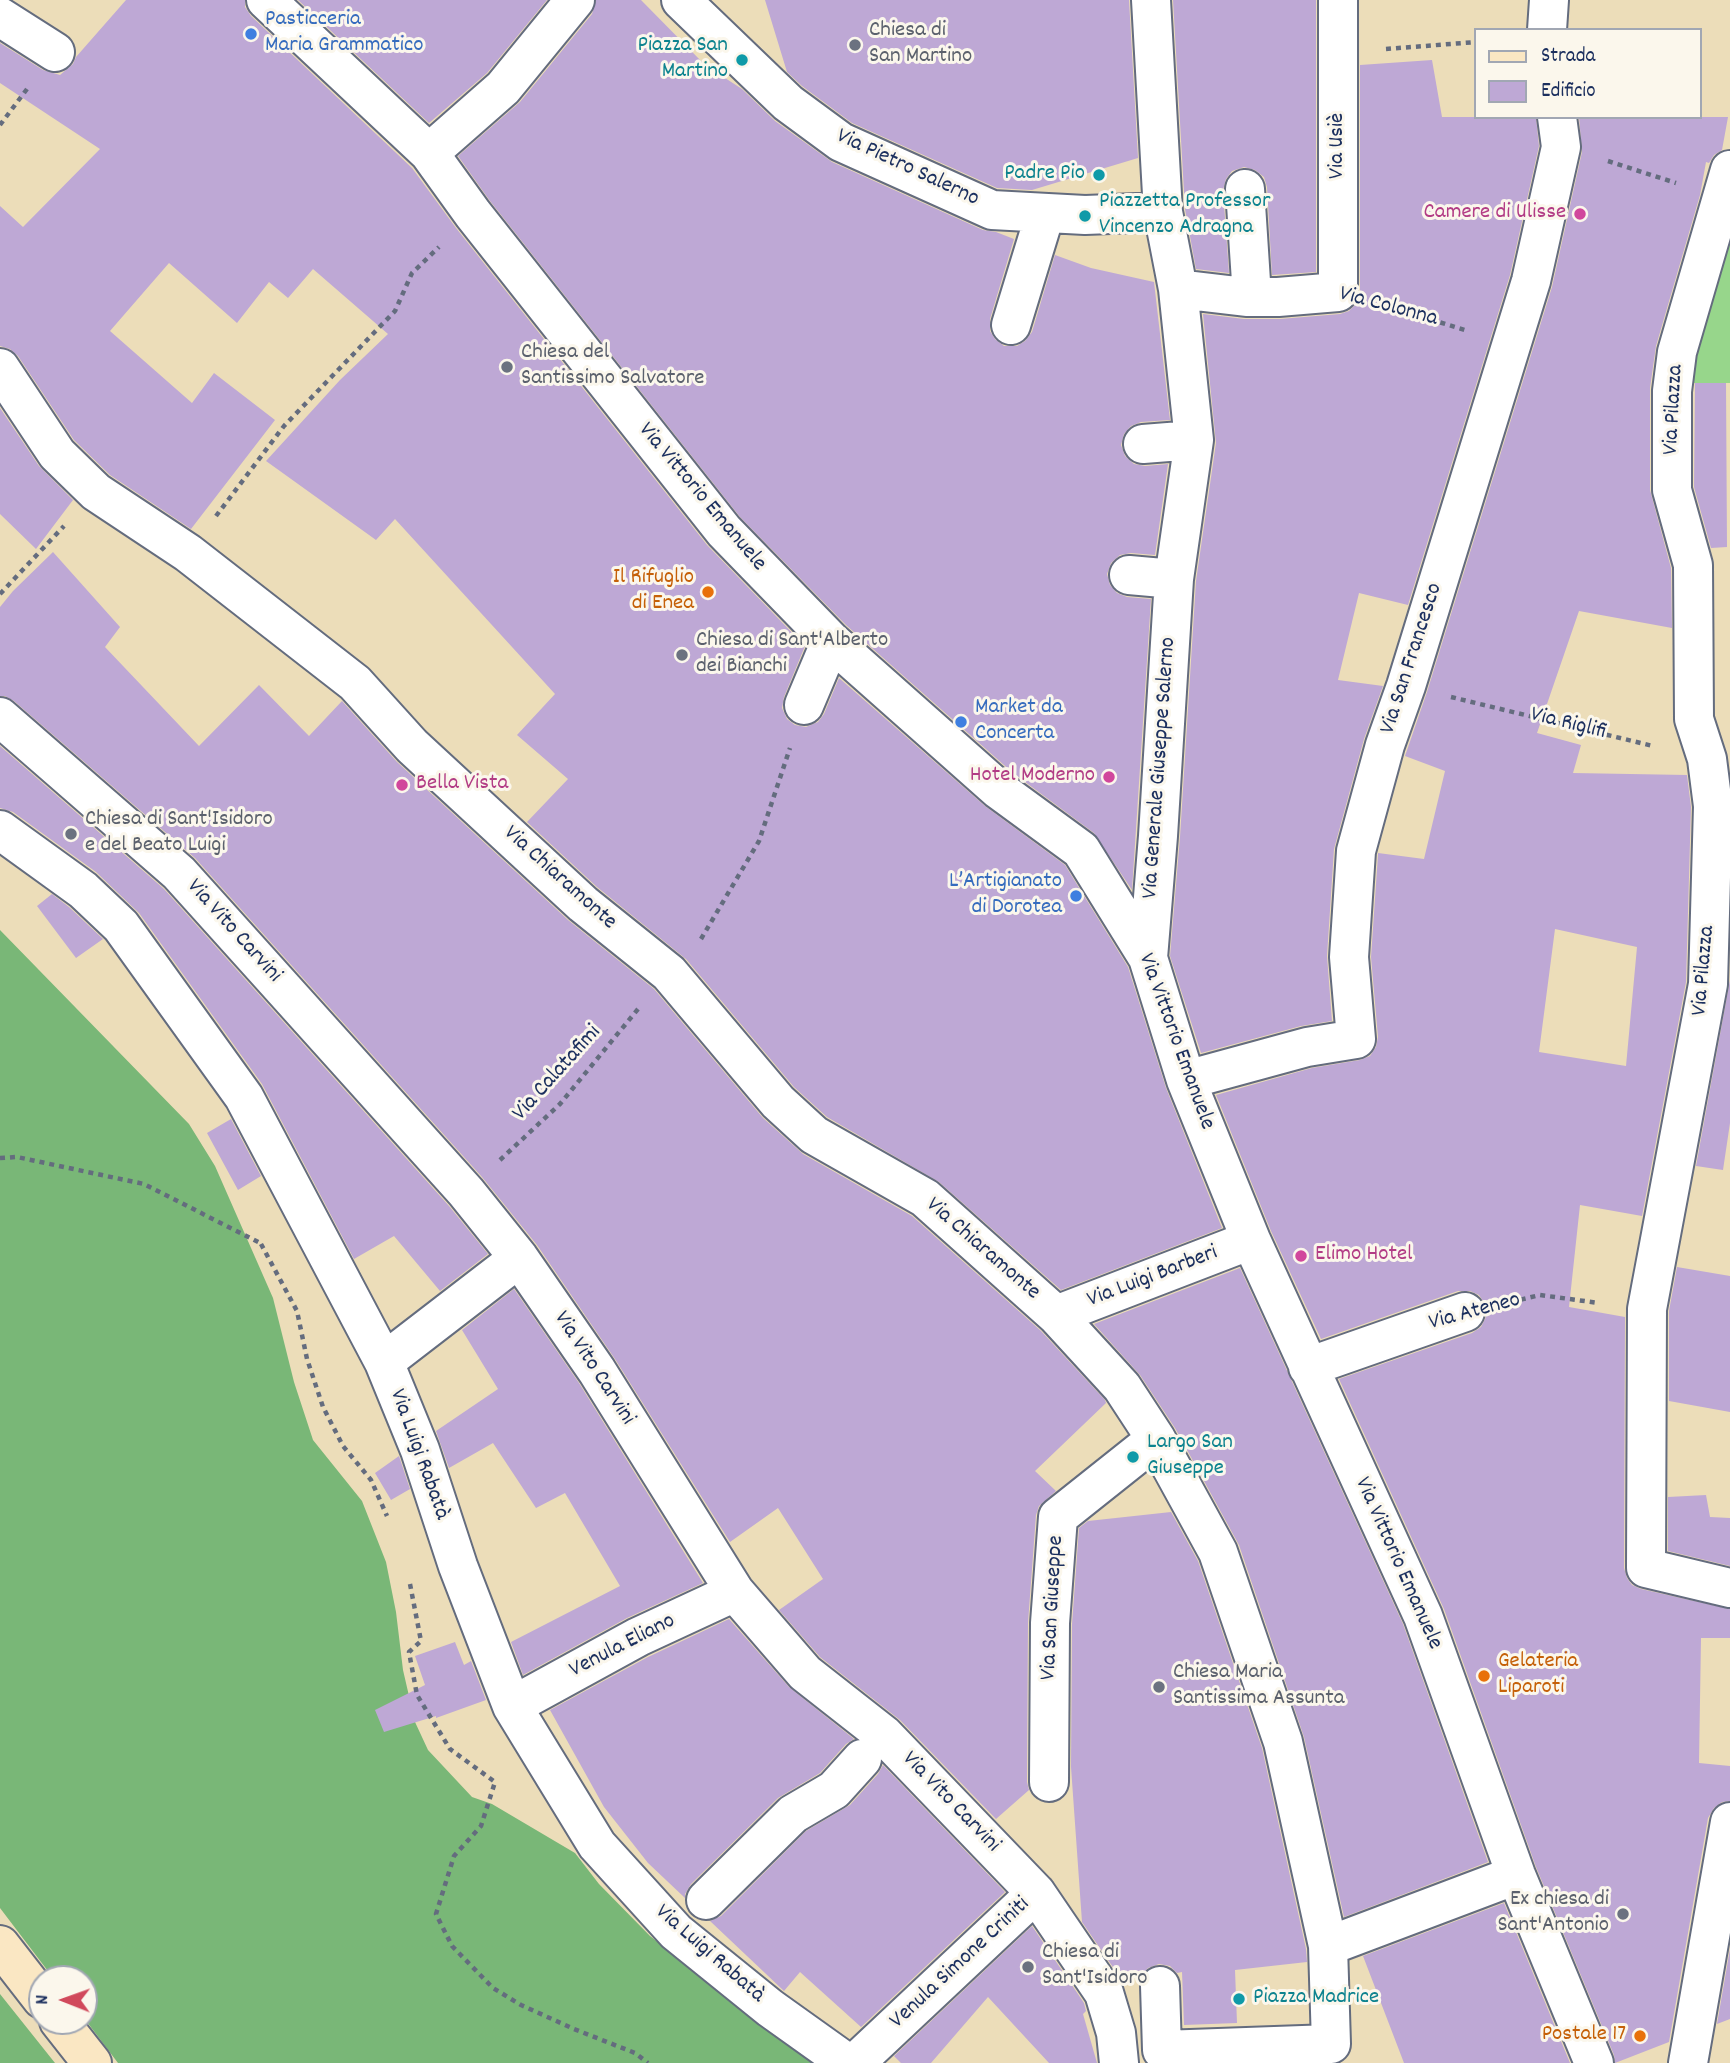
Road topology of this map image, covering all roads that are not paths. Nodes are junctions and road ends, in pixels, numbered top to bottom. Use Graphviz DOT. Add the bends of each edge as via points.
graph roads {
  1 [pos="266,0"];
  2 [pos="575,0"];
  3 [pos="681,0"];
  4 [pos="1152,0"];
  5 [pos="1338,0"];
  6 [pos="1549,0"];
  7 [pos="0,17"];
  8 [pos="1548,28"];
  9 [pos="55,52"];
  10 [pos="1557,119"];
  11 [pos="429,153"];
  12 [pos="1730,170"];
  13 [pos="1245,189"];
  14 [pos="1163,212"];
  15 [pos="1040,230"];
  16 [pos="1178,289"];
  17 [pos="1338,292"];
  18 [pos="1252,297"];
  19 [pos="1011,325"];
  20 [pos="0,368"];
  21 [pos="1194,440"];
  22 [pos="1143,444"];
  23 [pos="1129,575"];
  24 [pos="1174,579"];
  25 [pos="831,641"];
  26 [pos="804,705"];
  27 [pos="0,717"];
  28 [pos="1718,762"];
  29 [pos="0,830"];
  30 [pos="1148,958"];
  31 [pos="1186,1080"];
  32 [pos="1251,1240"];
  33 [pos="519,1258"];
  34 [pos="1465,1312"];
  35 [pos="1056,1315"];
  36 [pos="383,1362"];
  37 [pos="1308,1367"];
  38 [pos="1156,1439"];
  39 [pos="1730,1588"];
  40 [pos="735,1592"];
  41 [pos="512,1706"];
  42 [pos="862,1759"];
  43 [pos="1049,1782"];
  44 [pos="1730,1824"];
  45 [pos="1516,1875"];
  46 [pos="1036,1893"];
  47 [pos="706,1900"];
  48 [pos="0,1945"];
  49 [pos="1328,1946"];
  50 [pos="28,1981"];
  51 [pos="1160,1986"];
  52 [pos="70,2035"];
  53 [pos="1274,2054"];
  54 [pos="92,2063"];
  55 [pos="847,2063"];
  56 [pos="855,2063"];
  57 [pos="1119,2063"];
  58 [pos="1594,2063"];
  59 [pos="1689,2063"];
  1 -- 11 [label="street, Via Vittorio Emanuele"];
  2 -- 11 [label="street" via="503,88"];
  3 -- 15 [label="street, Via Pietro Salerno" via="788,103 841,142"];
  4 -- 14 [label="street, Via Generale Giuseppe Salerno"];
  5 -- 17 [label="street, Via Usiè"];
  6 -- 8 [label="street"];
  7 -- 9 [label="street"];
  10 -- 31 [label="street, Via San Francesco" via="1561,147 1531,281 1356,851 1349,957 1356,1039 1307,1047"];
  11 -- 25 [label="street, Via Vittorio Emanuele" via="724,531"];
  12 -- 28 [label="street, Via Pilazza" via="1678,352 1672,391 1672,490 1693,565 1694,719"];
  13 -- 18 [label="street"];
  14 -- 15 [label="street, Via Pietro Salerno" via="1085,215"];
  14 -- 16 [label="street, Via Generale Giuseppe Salerno"];
  15 -- 19 [label="street"];
  16 -- 18 [label="street, Via Colonna"];
  16 -- 21 [label="street, Via Generale Giuseppe Salerno"];
  17 -- 18 [label="street, Via Colonna"];
  20 -- 35 [label="street, Via Chiaramonte" via="57,454 96,492 188,553 355,683 412,746 583,904 672,977 778,1102 814,1135 925,1198"];
  21 -- 22 [label="street"];
  21 -- 24 [label="street, Via Generale Giuseppe Salerno"];
  23 -- 24 [label="street"];
  24 -- 30 [label="street, Via Generale Giuseppe Salerno"];
  25 -- 26 [label="street"];
  25 -- 30 [label="street, Via Vittorio Emanuele" via="999,790 1081,850"];
  27 -- 33 [label="street, Via Vito Carvini" via="178,873 466,1192"];
  28 -- 39 [label="street, Via Pilazza" via="1708,984 1647,1309 1646,1568"];
  29 -- 36 [label="street, Via Luigi Rabatà" via="83,890 121,926 244,1097"];
  30 -- 31 [label="street, Via Vittorio Emanuele"];
  31 -- 32 [label="street, Via Vittorio Emanuele"];
  32 -- 35 [label="street, Via Luigi Barberi"];
  32 -- 37 [label="street, Via Vittorio Emanuele"];
  33 -- 36 [label="street"];
  33 -- 40 [label="street, Via Vito Carvini" via="597,1371"];
  34 -- 37 [label="street, Via Ateneo"];
  35 -- 38 [label="street, Via Chiaramonte" via="1122,1387"];
  36 -- 41 [label="street, Via Luigi Rabatà" via="420,1450"];
  37 -- 45 [label="street, Via Vittorio Emanuele" via="1423,1616"];
  38 -- 43 [label="street, Via San Giuseppe" via="1058,1517 1050,1623"];
  38 -- 49 [label="street, Via Chiaramonte" via="1218,1552 1283,1742"];
  40 -- 41 [label="street, Venula Eliano" via="638,1637"];
  40 -- 46 [label="street, Via Vito Carvini" via="805,1672 884,1735"];
  41 -- 55 [label="street, Via Luigi Rabatà" via="597,1845 676,1932"];
  42 -- 47 [label="street" via="834,1790 793,1814"];
  44 -- 59 [label="street"];
  45 -- 49 [label="street"];
  45 -- 58 [label="street, Via Vittorio Emanuele"];
  46 -- 56 [label="street, Venula Simone Criniti"];
  46 -- 57 [label="street, Via Vito Carvini" via="1104,1993"];
  48 -- 50 [label="street"];
  49 -- 53 [label="street, Via Chiaramonte" via="1331,2044"];
  51 -- 53 [label="street" via="1162,2050"];
  52 -- 54 [label="street"];
}
